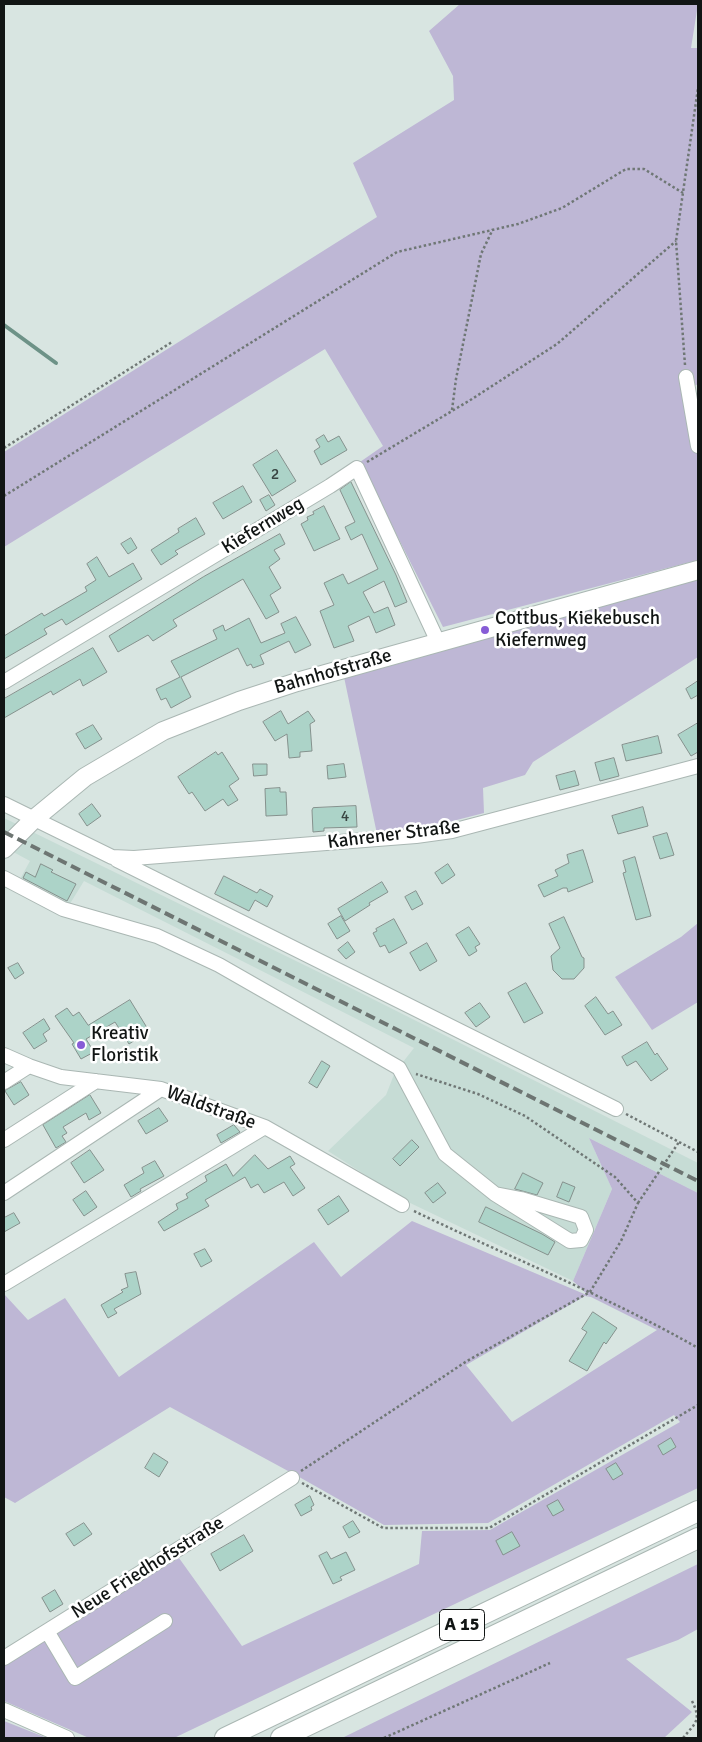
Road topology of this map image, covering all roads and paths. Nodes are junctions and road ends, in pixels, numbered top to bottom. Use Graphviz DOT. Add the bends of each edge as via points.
graph roads {
  1 [pos="698,88"];
  2 [pos="684,193"];
  3 [pos="493,230"];
  4 [pos="676,241"];
  5 [pos="172,342"];
  6 [pos="686,377"];
  7 [pos="452,411"];
  8 [pos="698,446"];
  9 [pos="4,448"];
  10 [pos="357,468"];
  11 [pos="4,496"];
  12 [pos="698,570"];
  13 [pos="438,642"];
  14 [pos="4,682"];
  15 [pos="698,766"];
  16 [pos="4,804"];
  17 [pos="34,820"];
  18 [pos="4,849"];
  19 [pos="112,857"];
  20 [pos="4,878"];
  21 [pos="4,1055"];
  22 [pos="29,1066"];
  23 [pos="399,1068"];
  24 [pos="96,1081"];
  25 [pos="4,1082"];
  26 [pos="161,1089"];
  27 [pos="616,1108"];
  28 [pos="264,1127"];
  29 [pos="4,1140"];
  30 [pos="679,1142"];
  31 [pos="698,1152"];
  32 [pos="4,1193"];
  33 [pos="495,1194"];
  34 [pos="638,1203"];
  35 [pos="402,1205"];
  36 [pos="4,1284"];
  37 [pos="590,1292"];
  38 [pos="698,1348"];
  39 [pos="698,1406"];
  40 [pos="292,1478"];
  41 [pos="698,1511"];
  42 [pos="698,1538"];
  43 [pos="165,1621"];
  44 [pos="47,1631"];
  45 [pos="4,1658"];
  46 [pos="550,1663"];
  47 [pos="692,1701"];
  48 [pos="4,1710"];
  49 [pos="67,1738"];
  50 [pos="225,1738"];
  51 [pos="281,1738"];
  52 [pos="384,1738"];
  53 [pos="682,1738"];
  1 -- 2 [label="path"];
  2 -- 3 [label="path" via="644,169 626,170 562,208"];
  2 -- 4 [label="path"];
  3 -- 7 [label="path" via="481,254"];
  3 -- 11 [label="path" via="397,252"];
  4 -- 6 [label="path"];
  4 -- 7 [label="path" via="557,344"];
  5 -- 9 [label="path"];
  6 -- 8 [label="street"];
  7 -- 10 [label="path"];
  10 -- 13 [label="street"];
  10 -- 14 [label="street, Kiefernweg"];
  12 -- 13 [label="main road, Bahnhofstraße"];
  13 -- 17 [label="main road, Bahnhofstraße" via="290,684 177,724 85,778"];
  15 -- 19 [label="street, Kahrener Straße" via="452,831 134,858"];
  16 -- 17 [label="street, Kahrener Straße"];
  17 -- 18 [label="main road, Bahnhofstraße"];
  17 -- 19 [label="street, Kahrener Straße"];
  19 -- 27 [label="street, Kahrener Straße"];
  20 -- 23 [label="street" via="64,909 157,936 219,965"];
  21 -- 22 [label="street, Waldstraße"];
  22 -- 24 [label="street, Waldstraße" via="61,1076"];
  22 -- 25 [label="street"];
  23 -- 33 [label="street" via="445,1154"];
  23 -- 34 [label="path" via="478,1094 525,1116 615,1177"];
  24 -- 26 [label="street, Waldstraße"];
  24 -- 29 [label="street"];
  26 -- 28 [label="street, Waldstraße"];
  26 -- 32 [label="street"];
  27 -- 30 [label="path"];
  28 -- 35 [label="street, Waldstraße"];
  28 -- 36 [label="street"];
  30 -- 31 [label="path"];
  30 -- 34 [label="path"];
  33 -- 33 [label="street" via="570,1241 581,1240 586,1230 581,1217"];
  34 -- 37 [label="path" via="621,1241"];
  35 -- 37 [label="path"];
  37 -- 38 [label="path"];
  37 -- 40 [label="path" via="467,1361"];
  39 -- 40 [label="path" via="489,1528 383,1528"];
  40 -- 44 [label="street, Neue Friedhofsstraße"];
  41 -- 50 [label="highway, A 15"];
  42 -- 51 [label="highway, A 15"];
  43 -- 44 [label="street" via="75,1678"];
  44 -- 45 [label="street, Neue Friedhofsstraße"];
  46 -- 52 [label="path"];
  47 -- 53 [label="path" via="698,1713 695,1723"];
  48 -- 49 [label="street"];
}
